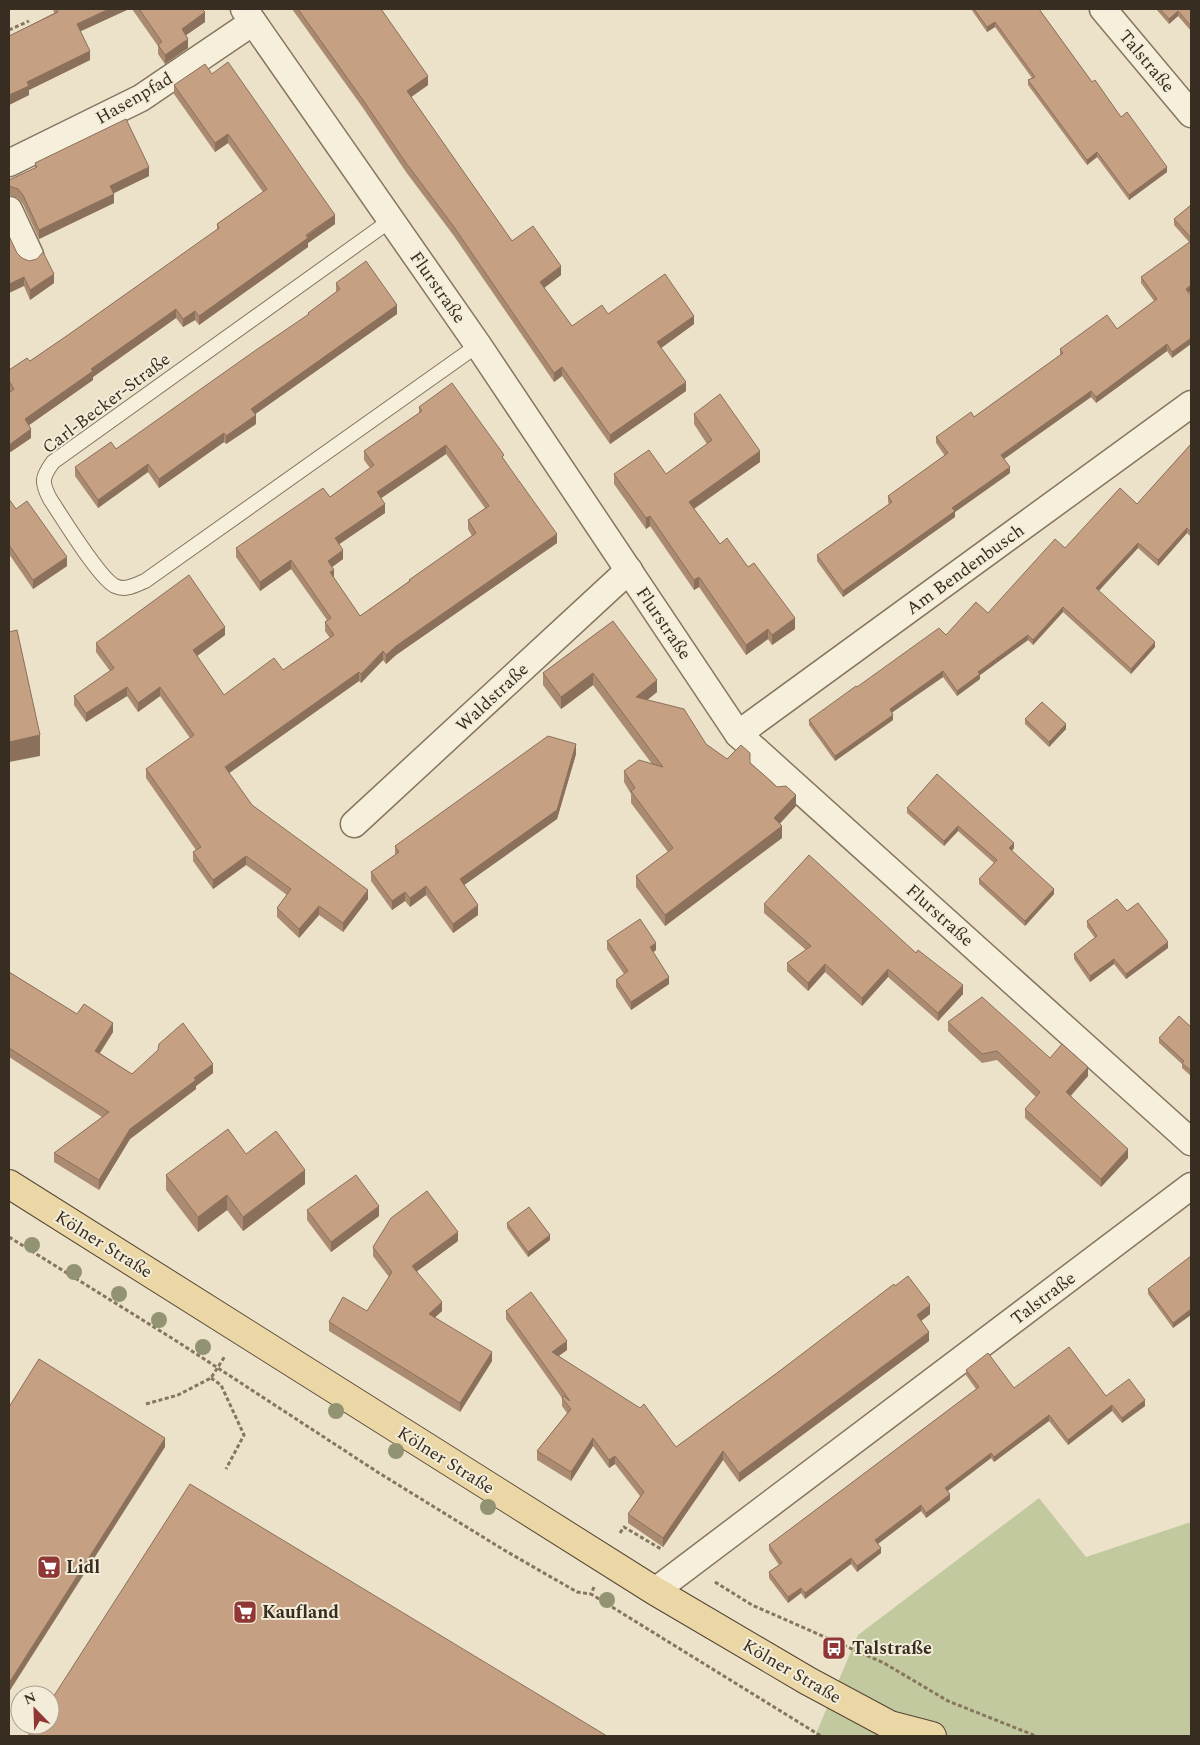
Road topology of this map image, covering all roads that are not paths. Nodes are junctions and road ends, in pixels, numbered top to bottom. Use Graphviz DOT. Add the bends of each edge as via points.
graph roads {
  1 [pos="1103,9"];
  2 [pos="248,15"];
  3 [pos="1191,114"];
  4 [pos="9,163"];
  5 [pos="9,210"];
  6 [pos="391,220"];
  7 [pos="30,255"];
  8 [pos="478,345"];
  9 [pos="1191,404"];
  10 [pos="629,570"];
  11 [pos="738,734"];
  12 [pos="354,824"];
  13 [pos="1191,1142"];
  14 [pos="9,1184"];
  15 [pos="1191,1186"];
  16 [pos="655,1590"];
  17 [pos="896,1731"];
  18 [pos="932,1736"];
  1 -- 3 [label="street, Talstraße"];
  2 -- 4 [label="street, Hasenpfad" via="141,98"];
  2 -- 6 [label="street, Flurstraße"];
  5 -- 7 [label="street"];
  6 -- 8 [label="street, Flurstraße"];
  6 -- 8 [label="lane, Carl-Becker-Straße" via="53,462 45,474 44,486 103,577 116,587 128,589 145,581"];
  8 -- 10 [label="street, Flurstraße"];
  9 -- 11 [label="street, Am Bendenbusch"];
  10 -- 11 [label="street, Flurstraße"];
  10 -- 12 [label="street, Waldstraße"];
  11 -- 13 [label="street, Flurstraße"];
  14 -- 16 [label="main road, Kölner Straße"];
  15 -- 16 [label="street, Talstraße"];
  16 -- 17 [label="main road, Kölner Straße"];
  17 -- 18 [label="main road, Kölner Straße"];
}
